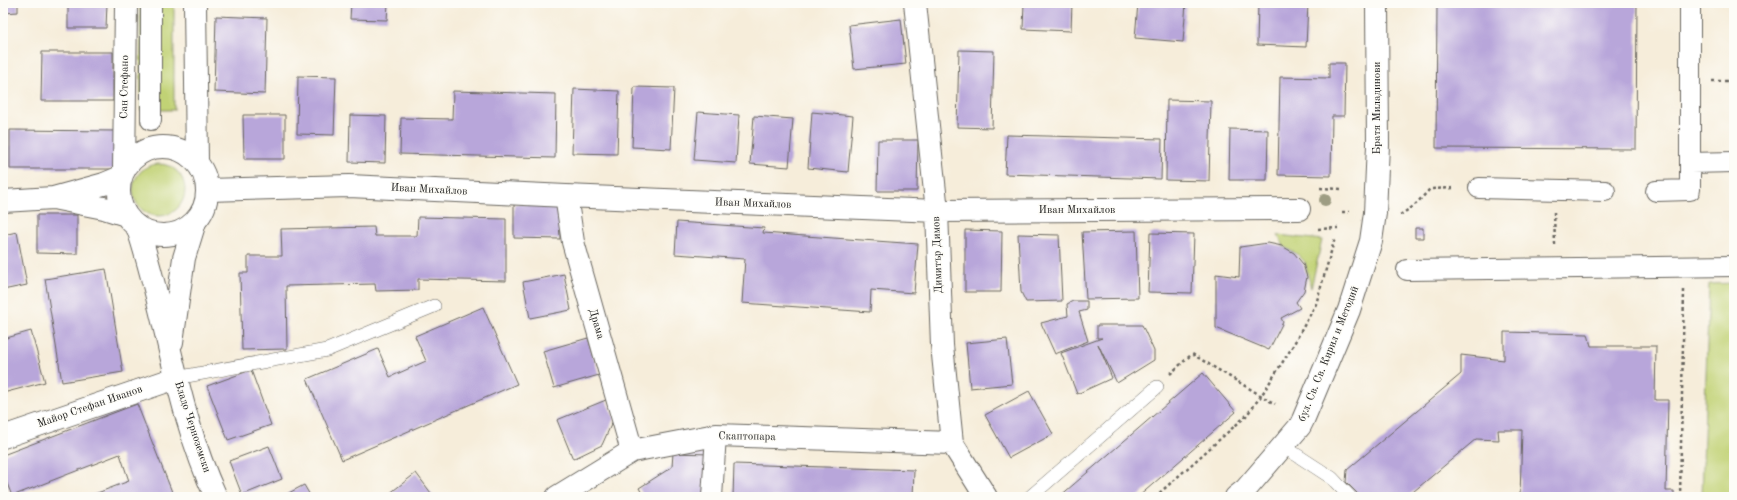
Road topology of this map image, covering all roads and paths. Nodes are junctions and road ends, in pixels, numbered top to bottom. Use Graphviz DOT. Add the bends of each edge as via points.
graph roads {
  1 [pos="126,3"];
  2 [pos="151,3"];
  3 [pos="195,3"];
  4 [pos="915,3"];
  5 [pos="1377,3"];
  6 [pos="1690,3"];
  7 [pos="151,120"];
  8 [pos="197,162"];
  9 [pos="1734,162"];
  10 [pos="1690,163"];
  11 [pos="122,174"];
  12 [pos="1320,188"];
  13 [pos="1479,188"];
  14 [pos="1343,189"];
  15 [pos="1554,189"];
  16 [pos="208,190"];
  17 [pos="1605,191"];
  18 [pos="1656,191"];
  19 [pos="566,196"];
  20 [pos="52,198"];
  21 [pos="3,202"];
  22 [pos="1299,209"];
  23 [pos="937,211"];
  24 [pos="1342,212"];
  25 [pos="1349,212"];
  26 [pos="1375,213"];
  27 [pos="1400,215"];
  28 [pos="131,220"];
  29 [pos="195,222"];
  30 [pos="1338,228"];
  31 [pos="1318,229"];
  32 [pos="1335,238"];
  33 [pos="1684,266"];
  34 [pos="1734,266"];
  35 [pos="1555,268"];
  36 [pos="1407,270"];
  37 [pos="434,306"];
  38 [pos="170,355"];
  39 [pos="176,378"];
  40 [pos="1157,387"];
  41 [pos="1261,396"];
  42 [pos="1275,404"];
  43 [pos="716,435"];
  44 [pos="3,437"];
  45 [pos="952,443"];
  46 [pos="1283,446"];
  47 [pos="632,451"];
  48 [pos="216,497"];
  49 [pos="557,497"];
  50 [pos="712,497"];
  51 [pos="986,497"];
  52 [pos="1030,497"];
  53 [pos="1155,497"];
  54 [pos="1236,497"];
  55 [pos="1350,497"];
  56 [pos="1680,497"];
  1 -- 11 [label="street, Сан Стефано"];
  2 -- 7 [label="street"];
  3 -- 8 [label="street"];
  4 -- 23 [label="street, Димитър Димов"];
  5 -- 26 [label="street, Братя Миладинови" via="1378,145"];
  6 -- 10 [label="street"];
  8 -- 11 [label="street" via="186,152 172,147 158,147 144,151 132,159"];
  8 -- 16 [label="street"];
  9 -- 10 [label="street"];
  10 -- 18 [label="street" via="1690,190"];
  11 -- 20 [label="street" via="104,184"];
  11 -- 28 [label="street" via="119,185 120,200"];
  12 -- 14 [label="path"];
  13 -- 15 [label="street"];
  13 -- 27 [label="path" via="1430,189 1414,206"];
  15 -- 17 [label="street"];
  15 -- 35 [label="path"];
  16 -- 19 [label="street, Иван Михайлов" via="349,186"];
  16 -- 29 [label="street" via="202,213"];
  19 -- 23 [label="street, Иван Михайлов"];
  19 -- 47 [label="street, Драма" via="573,242"];
  20 -- 21 [label="street"];
  20 -- 28 [label="street" via="104,208"];
  22 -- 23 [label="street, Иван Михайлов"];
  23 -- 45 [label="street, Димитър Димов" via="942,345"];
  24 -- 25 [label="path"];
  26 -- 46 [label="street, бул. Св. Св. Кирил и Методий" via="1371,241 1349,310 1303,420"];
  28 -- 29 [label="street" via="148,232 160,235 184,230"];
  28 -- 38 [label="street, Владо Черноземски" via="149,265"];
  29 -- 38 [label="street, Владо Черноземски" via="184,258"];
  30 -- 31 [label="path"];
  32 -- 41 [label="path" via="1316,304 1292,349"];
  33 -- 34 [label="street"];
  33 -- 35 [label="street"];
  33 -- 56 [label="path"];
  35 -- 36 [label="street"];
  37 -- 39 [label="lane" via="327,350"];
  38 -- 39 [label="street, Владо Черноземски"];
  39 -- 44 [label="street, Майор Стефан Иванов"];
  39 -- 48 [label="street, Владо Черноземски" via="193,438"];
  40 -- 41 [label="path" via="1192,354"];
  40 -- 52 [label="lane"];
  41 -- 42 [label="path"];
  41 -- 53 [label="path" via="1246,416"];
  43 -- 45 [label="street, Скаптопара"];
  43 -- 47 [label="street, Скаптопара"];
  43 -- 50 [label="street"];
  45 -- 51 [label="street, Димитър Димов"];
  46 -- 54 [label="street, бул. Св. Св. Кирил и Методий"];
  46 -- 55 [label="lane" via="1332,478"];
  47 -- 49 [label="street, Скаптопара"];
}
